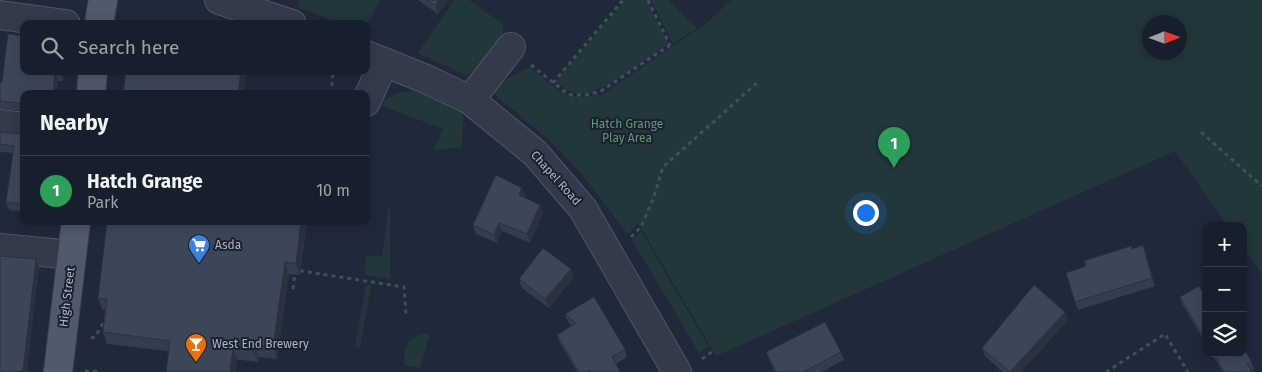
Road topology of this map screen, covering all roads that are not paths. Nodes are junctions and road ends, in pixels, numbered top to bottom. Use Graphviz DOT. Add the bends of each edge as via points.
graph roads {
  1 [pos="103,0"];
  2 [pos="219,0"];
  3 [pos="0,15"];
  4 [pos="37,20"];
  5 [pos="100,20"];
  6 [pos="280,20"];
  7 [pos="520,55"];
  8 [pos="375,58"];
  9 [pos="93,75"];
  10 [pos="91,90"];
  11 [pos="368,90"];
  12 [pos="470,100"];
  13 [pos="0,124"];
  14 [pos="20,126"];
  15 [pos="76,225"];
  16 [pos="0,248"];
  17 [pos="72,255"];
  18 [pos="58,372"];
  19 [pos="677,372"];
  1 -- 5 [label="main road"];
  2 -- 6 [label="street"];
  3 -- 4 [label="street"];
  7 -- 12 [label="street"];
  8 -- 11 [label="street"];
  8 -- 12 [label="street, Chapel Road"];
  9 -- 10 [label="main road"];
  12 -- 19 [label="street, Chapel Road" via="535,153 583,209"];
  13 -- 14 [label="street"];
  15 -- 17 [label="main road, High Street"];
  16 -- 17 [label="street"];
  17 -- 18 [label="main road, High Street"];
}
